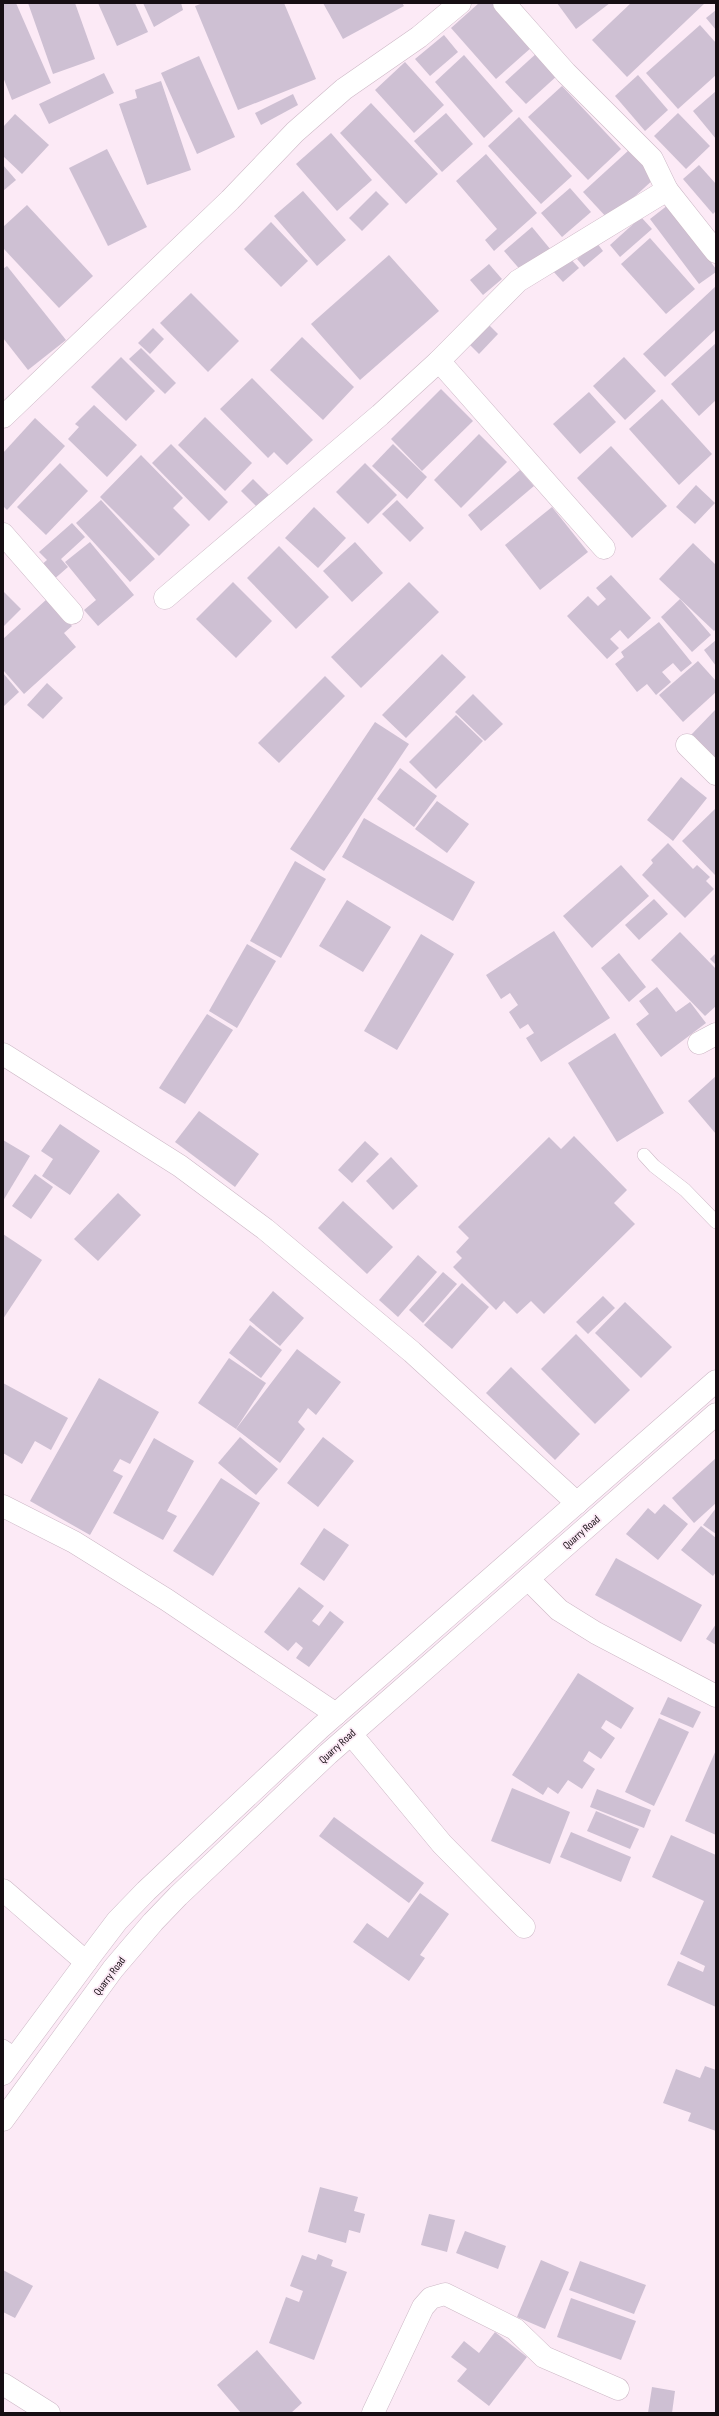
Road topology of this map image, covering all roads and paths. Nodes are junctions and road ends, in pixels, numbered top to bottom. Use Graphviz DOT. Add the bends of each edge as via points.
graph roads {
  1 [pos="460,3"];
  2 [pos="504,3"];
  3 [pos="667,190"];
  4 [pos="716,252"];
  5 [pos="438,361"];
  6 [pos="3,417"];
  7 [pos="3,534"];
  8 [pos="604,548"];
  9 [pos="164,598"];
  10 [pos="72,614"];
  11 [pos="687,744"];
  12 [pos="716,774"];
  13 [pos="3,1054"];
  14 [pos="644,1155"];
  15 [pos="716,1222"];
  16 [pos="716,1381"];
  17 [pos="716,1414"];
  18 [pos="577,1503"];
  19 [pos="3,1506"];
  20 [pos="528,1579"];
  21 [pos="716,1696"];
  22 [pos="336,1714"];
  23 [pos="351,1734"];
  24 [pos="3,1890"];
  25 [pos="524,1927"];
  26 [pos="86,1962"];
  27 [pos="10,2050"];
  28 [pos="3,2074"];
  29 [pos="3,2120"];
  30 [pos="3,2384"];
  31 [pos="618,2389"];
  32 [pos="49,2413"];
  33 [pos="373,2413"];
  1 -- 6 [label="street" via="419,36 344,89 295,132 191,238"];
  2 -- 3 [label="street" via="566,73 652,159"];
  3 -- 4 [label="street"];
  3 -- 5 [label="street" via="518,281"];
  5 -- 8 [label="street"];
  5 -- 9 [label="street" via="380,415"];
  7 -- 10 [label="street"];
  11 -- 12 [label="street"];
  13 -- 18 [label="street" via="180,1166 265,1229 406,1348"];
  14 -- 15 [label="lane" via="685,1190"];
  16 -- 18 [label="street"];
  17 -- 20 [label="street, Quarry Road"];
  18 -- 22 [label="street"];
  19 -- 22 [label="street" via="100,1558"];
  20 -- 21 [label="street" via="559,1610 596,1633"];
  20 -- 23 [label="street, Quarry Road"];
  22 -- 26 [label="street" via="146,1891 117,1921"];
  23 -- 25 [label="street" via="442,1844"];
  23 -- 29 [label="street, Quarry Road" via="205,1869 153,1922 113,1969"];
  24 -- 26 [label="street"];
  26 -- 27 [label="street"];
  27 -- 28 [label="street"];
  30 -- 32 [label="street"];
  31 -- 33 [label="street" via="544,2357 515,2329 446,2294 431,2298 423,2307"];
}
